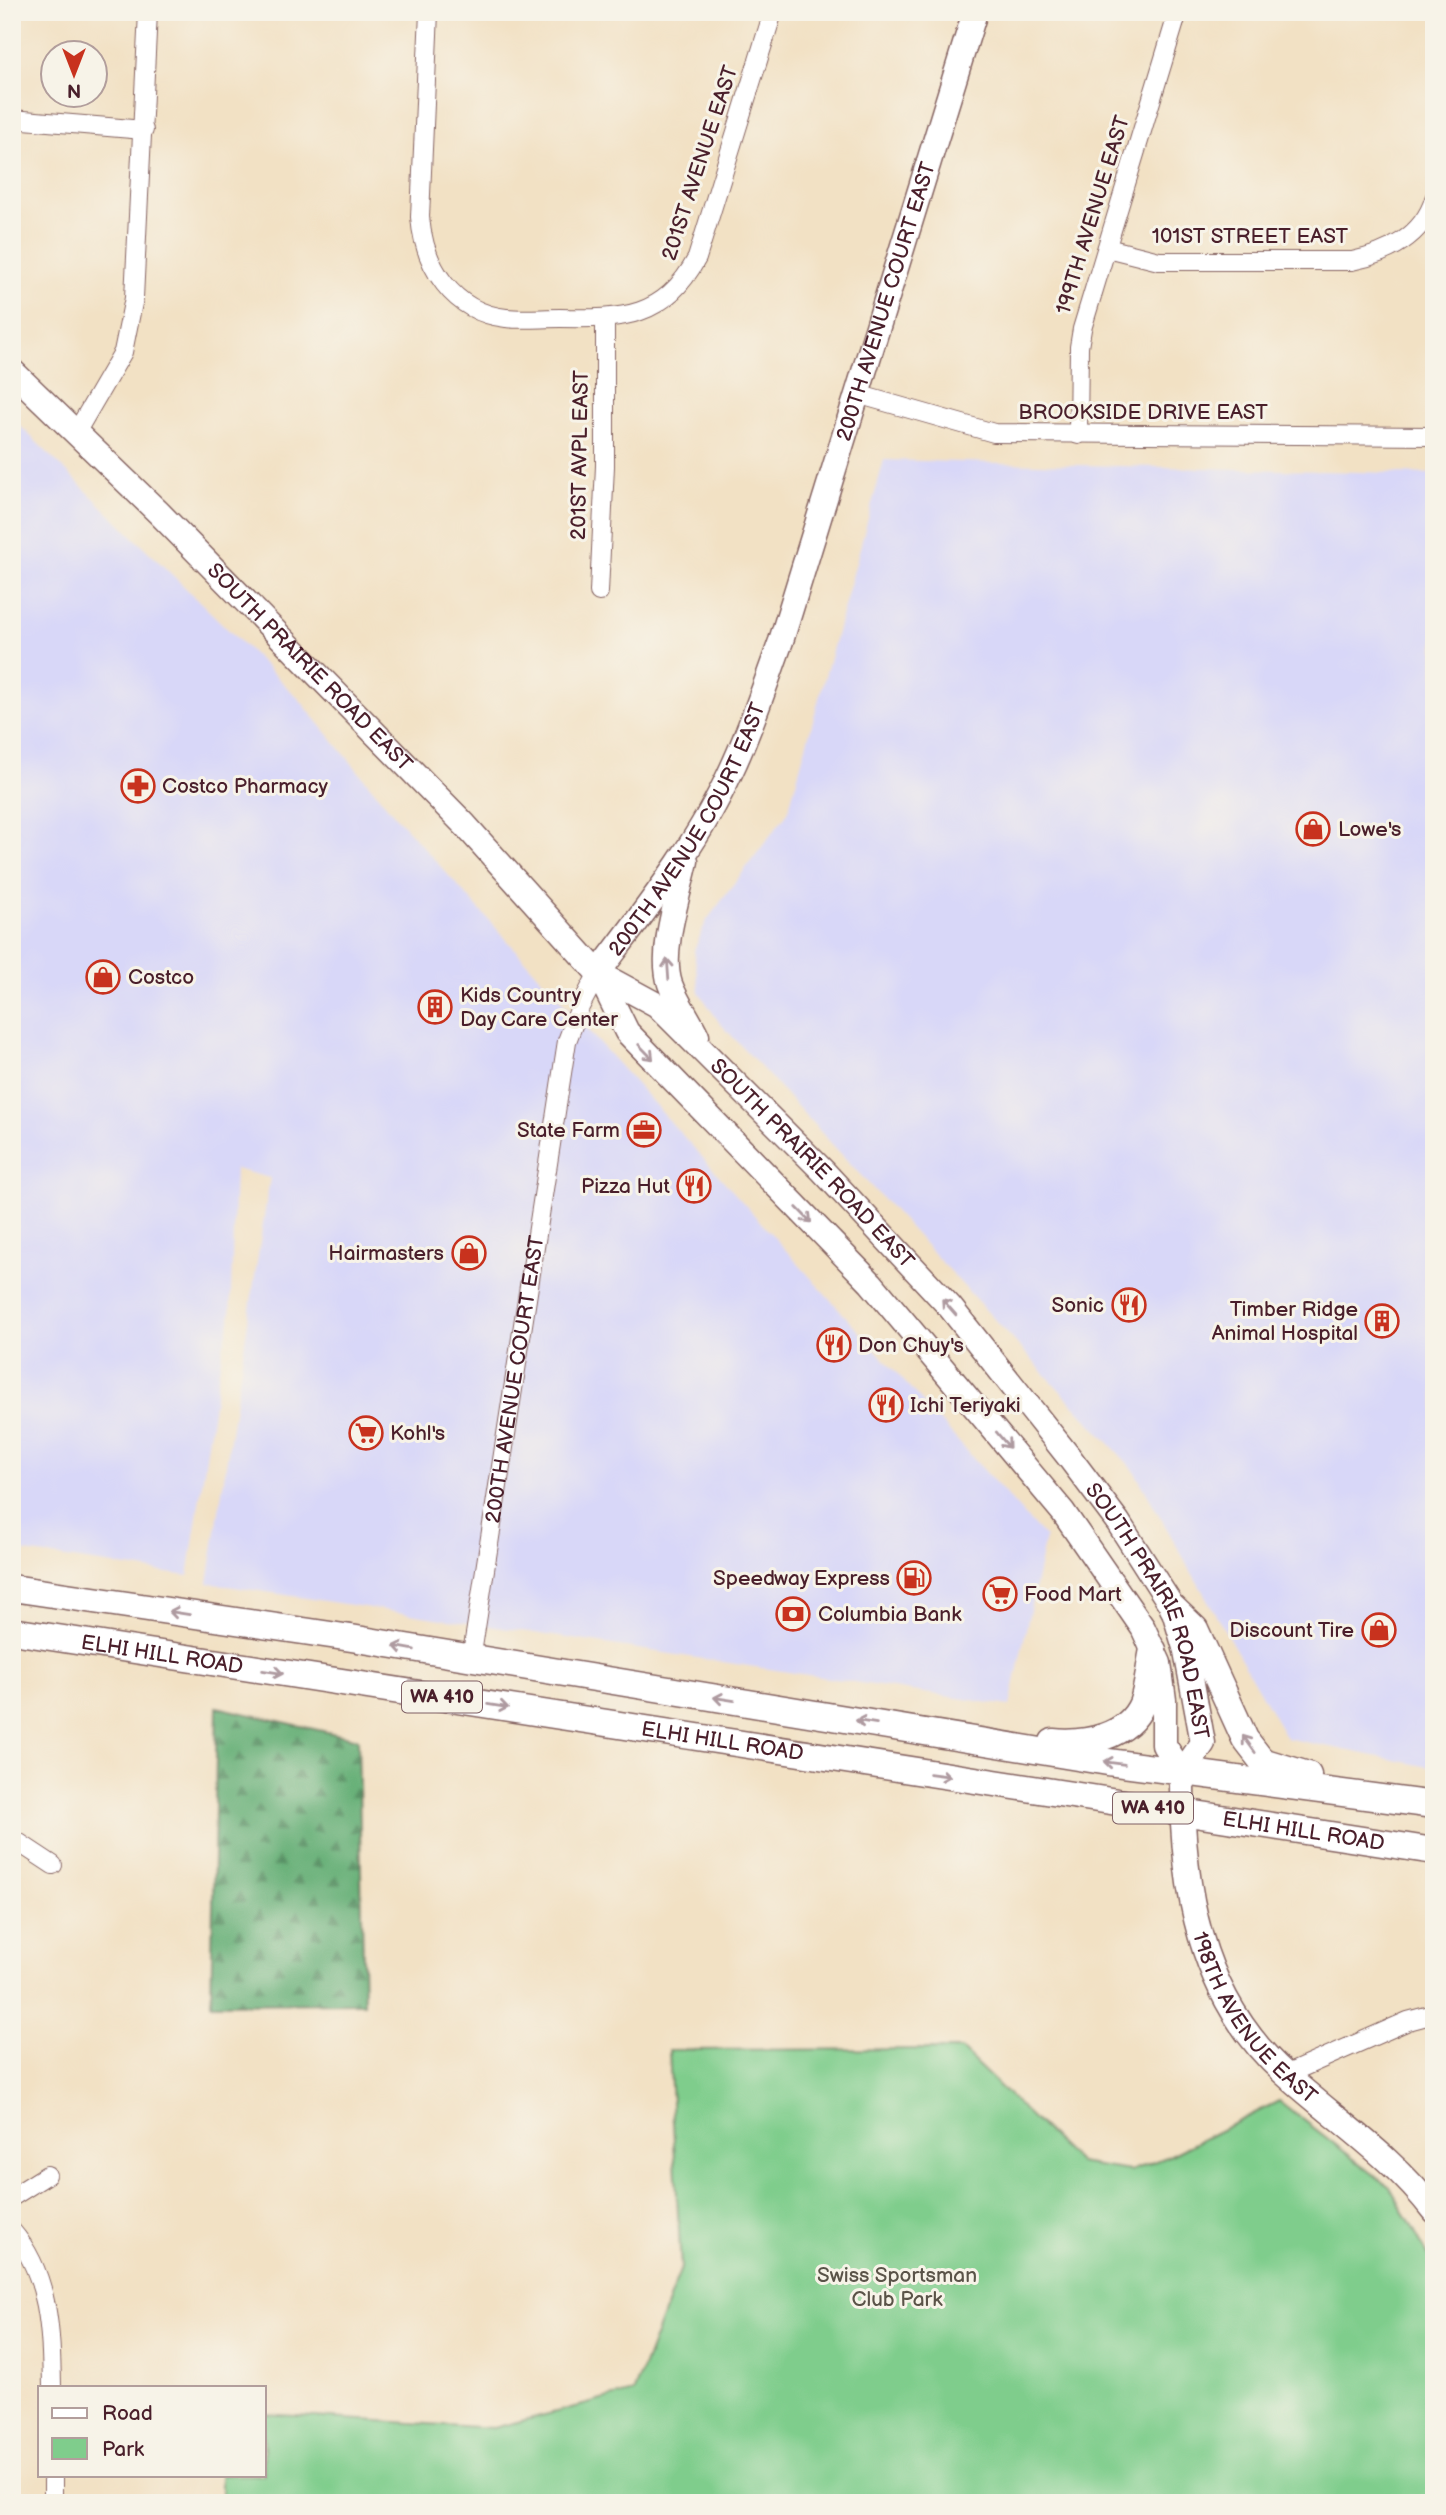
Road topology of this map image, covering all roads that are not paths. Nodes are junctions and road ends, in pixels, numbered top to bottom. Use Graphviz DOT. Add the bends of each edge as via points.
graph roads {
  1 [pos="148,12"];
  2 [pos="429,12"];
  3 [pos="773,12"];
  4 [pos="975,12"];
  5 [pos="1178,12"];
  6 [pos="12,119"];
  7 [pos="144,130"];
  8 [pos="1434,199"];
  9 [pos="1107,248"];
  10 [pos="605,319"];
  11 [pos="12,371"];
  12 [pos="857,394"];
  13 [pos="77,431"];
  14 [pos="1078,435"];
  15 [pos="1434,436"];
  16 [pos="599,592"];
  17 [pos="690,843"];
  18 [pos="598,973"];
  19 [pos="705,1053"];
  20 [pos="12,1588"];
  21 [pos="1173,1608"];
  22 [pos="12,1631"];
  23 [pos="1153,1650"];
  24 [pos="471,1660"];
  25 [pos="946,1735"];
  26 [pos="1182,1773"];
  27 [pos="1401,1799"];
  28 [pos="1434,1805"];
  29 [pos="1182,1813"];
  30 [pos="12,1838"];
  31 [pos="1434,1851"];
  32 [pos="52,1865"];
  33 [pos="1434,2014"];
  34 [pos="1285,2074"];
  35 [pos="47,2175"];
  36 [pos="12,2197"];
  37 [pos="1434,2211"];
  38 [pos="12,2231"];
  39 [pos="52,2386"];
  40 [pos="53,2476"];
  41 [pos="53,2503"];
  1 -- 7 [label="street"];
  2 -- 10 [label="street" via="420,217 429,261 447,288 484,313 505,318"];
  3 -- 10 [label="street, 201ST AVENUE EAST" via="697,258 687,277 653,307"];
  4 -- 12 [label="main road, 200TH AVENUE COURT EAST"];
  5 -- 9 [label="street, 199TH AVENUE EAST"];
  6 -- 7 [label="street"];
  7 -- 13 [label="street" via="128,332 114,370"];
  8 -- 9 [label="street, 101ST STREET EAST" via="1419,226 1392,248 1352,261 1144,259"];
  9 -- 14 [label="street, 199TH AVENUE EAST" via="1079,347"];
  10 -- 16 [label="street, 201ST AVPL EAST"];
  11 -- 13 [label="main road, SOUTH PRAIRIE ROAD EAST"];
  12 -- 14 [label="street, BROOKSIDE DRIVE EAST" via="974,429"];
  12 -- 17 [label="main road, 200TH AVENUE COURT EAST" via="756,712 731,773"];
  13 -- 18 [label="main road, SOUTH PRAIRIE ROAD EAST" via="465,825"];
  14 -- 15 [label="street, BROOKSIDE DRIVE EAST"];
  17 -- 18 [label="main road, 200TH AVENUE COURT EAST"];
  19 -- 17 [label="main road, one-way" via="670,984 667,965"];
  18 -- 19 [label="main road, SOUTH PRAIRIE ROAD EAST" via="657,1004"];
  18 -- 23 [label="main road, SOUTH PRAIRIE ROAD EAST, one-way" via="627,1032 871,1283 1063,1512 1143,1628"];
  18 -- 24 [label="street, 200TH AVENUE COURT EAST" via="567,1041"];
  21 -- 19 [label="main road, SOUTH PRAIRIE ROAD EAST, one-way" via="1118,1522 950,1307"];
  24 -- 20 [label="main road, ELHI HILL ROAD / WA 410, one-way"];
  21 -- 26 [label="main road, SOUTH PRAIRIE ROAD EAST" via="1203,1743"];
  27 -- 21 [label="main road, one-way" via="1262,1761 1245,1739 1195,1629"];
  22 -- 29 [label="main road, ELHI HILL ROAD / WA 410, one-way"];
  23 -- 25 [label="main road" via="1143,1702 1132,1722 1099,1739 1062,1743"];
  23 -- 26 [label="main road, SOUTH PRAIRIE ROAD EAST" via="1164,1700 1164,1745"];
  25 -- 24 [label="main road, ELHI HILL ROAD / WA 410, one-way"];
  26 -- 25 [label="main road, ELHI HILL ROAD / WA 410, one-way"];
  26 -- 27 [label="main road, ELHI HILL ROAD / WA 410"];
  26 -- 29 [label="main road, 198TH AVENUE EAST"];
  27 -- 28 [label="main road, ELHI HILL ROAD / WA 410"];
  29 -- 31 [label="main road, ELHI HILL ROAD / WA 410"];
  29 -- 34 [label="main road, 198TH AVENUE EAST" via="1192,1901 1210,1967 1234,2017"];
  30 -- 32 [label="street"];
  33 -- 34 [label="street"];
  34 -- 37 [label="main road, 198TH AVENUE EAST" via="1401,2170"];
  35 -- 36 [label="street"];
  38 -- 39 [label="street" via="45,2297"];
  40 -- 41 [label="street"];
}
